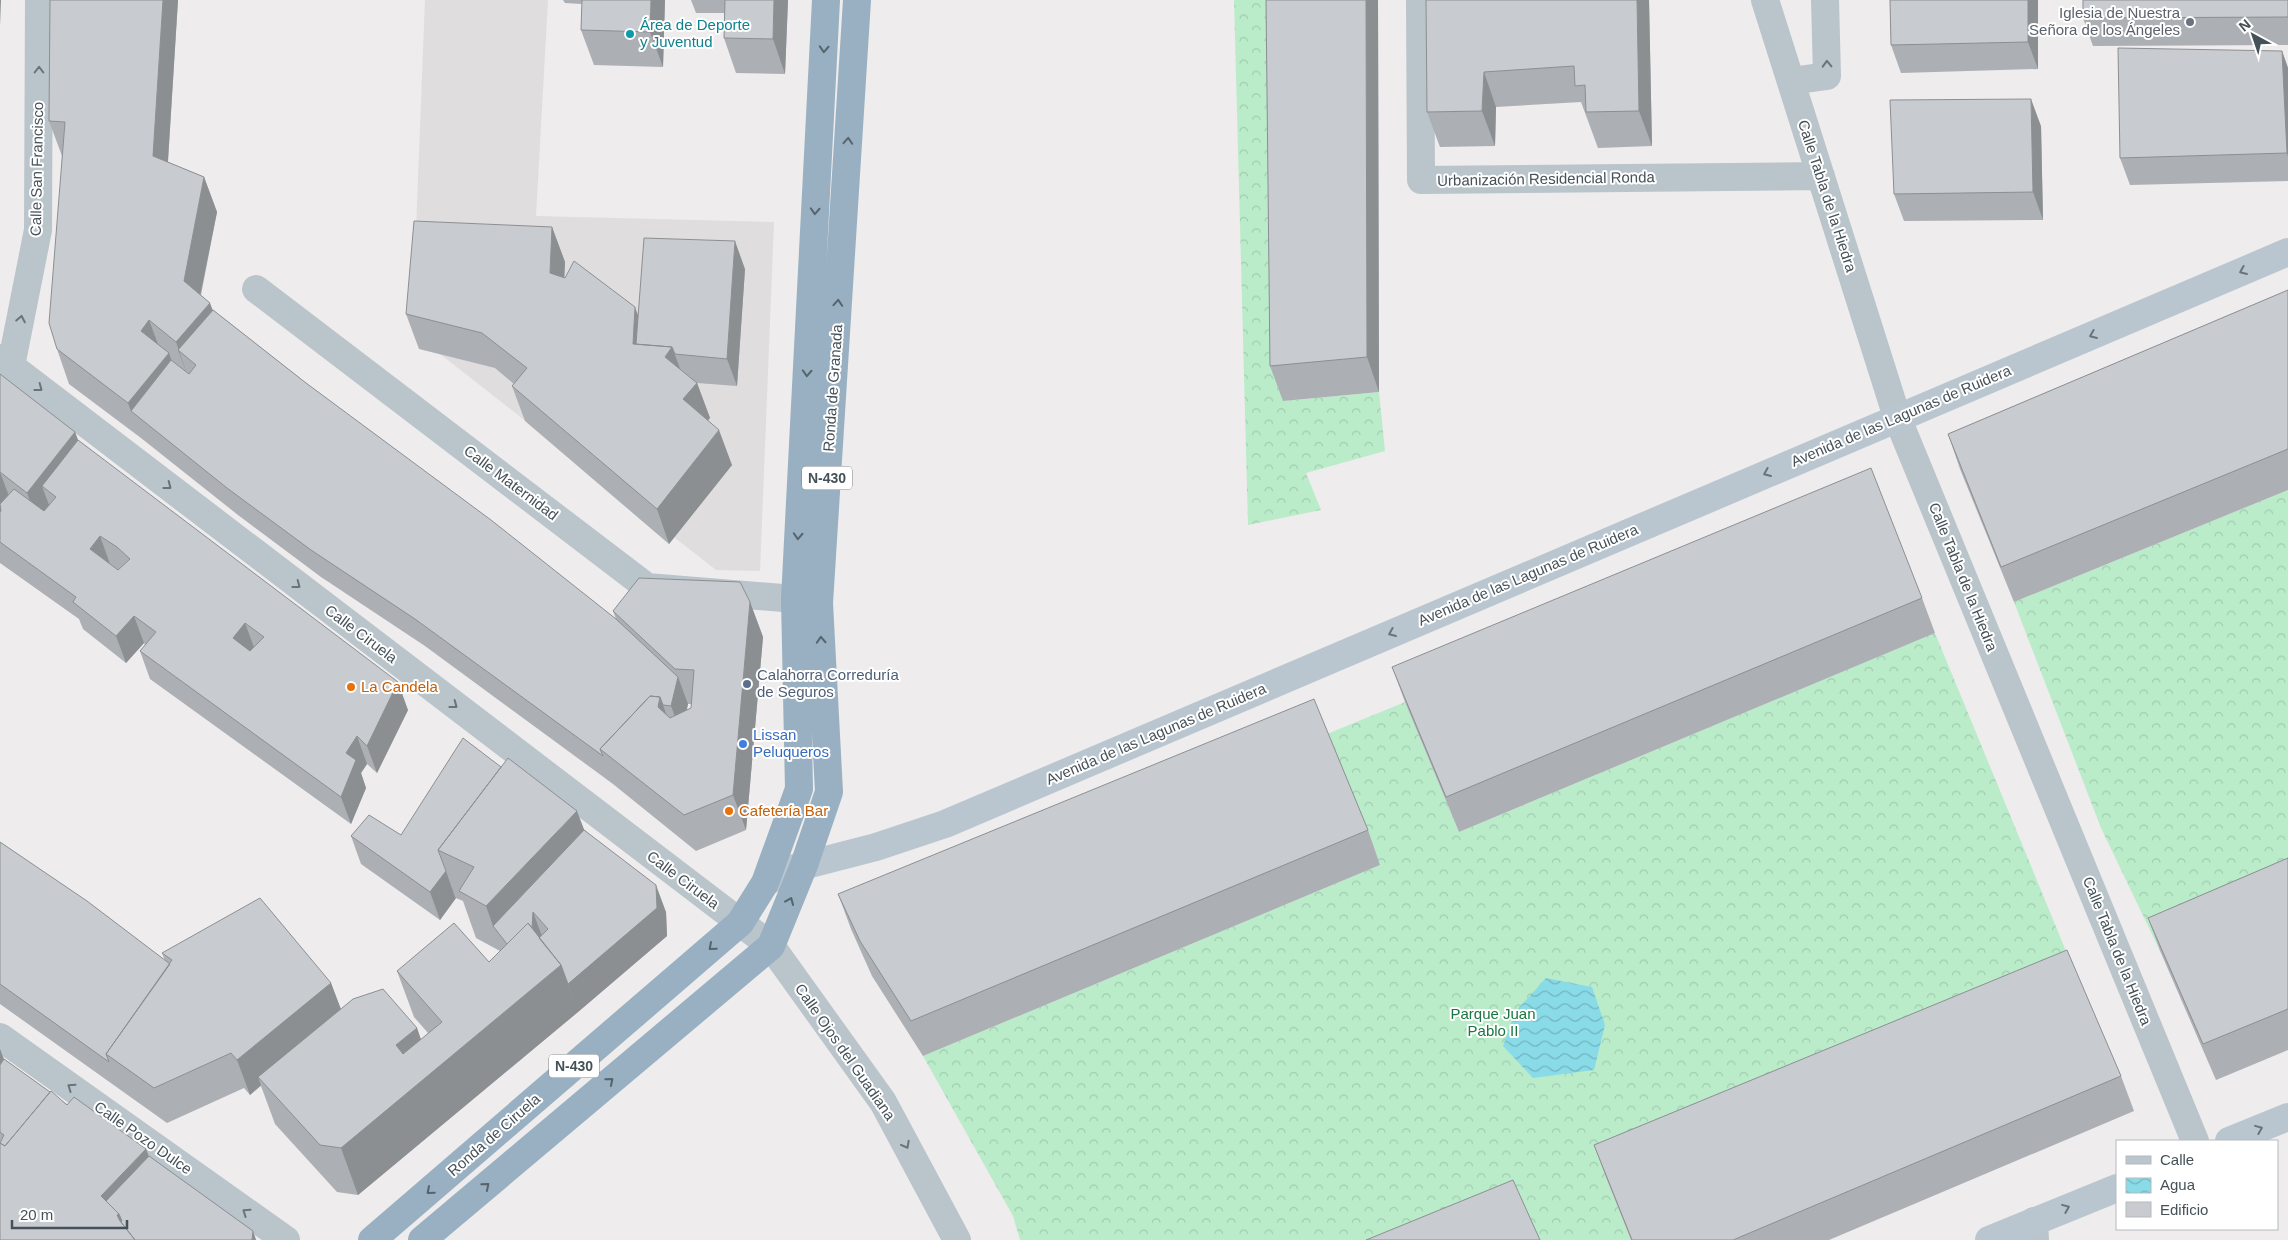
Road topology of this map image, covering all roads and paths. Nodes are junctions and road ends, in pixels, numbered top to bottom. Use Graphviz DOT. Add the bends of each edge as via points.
graph roads {
  1 [pos="39,0"];
  2 [pos="826,0"];
  3 [pos="857,0"];
  4 [pos="1420,0"];
  5 [pos="1765,0"];
  6 [pos="1825,0"];
  7 [pos="1791,81"];
  8 [pos="1821,176"];
  9 [pos="2288,252"];
  10 [pos="256,289"];
  11 [pos="6,362"];
  12 [pos="1897,418"];
  13 [pos="795,599"];
  14 [pos="804,865"];
  15 [pos="765,884"];
  16 [pos="740,923"];
  17 [pos="771,946"];
  18 [pos="0,1037"];
  19 [pos="2288,1117"];
  20 [pos="2195,1140"];
  21 [pos="2232,1140"];
  22 [pos="2116,1189"];
  23 [pos="2034,1231"];
  24 [pos="286,1240"];
  25 [pos="372,1240"];
  26 [pos="422,1240"];
  27 [pos="957,1240"];
  28 [pos="1989,1240"];
  11 -- 1 [label="street, Calle San Francisco, one-way" via="38,230"];
  2 -- 13 [label="highway, Ronda de Granada / N-430, one-way"];
  14 -- 3 [label="highway, Ronda de Granada / N-430, one-way" via="829,792 819,603"];
  4 -- 8 [label="street, Urbanización Residencial Ronda" via="1421,180"];
  5 -- 7 [label="street, Calle Tabla de la Hiedra"];
  7 -- 6 [label="street, one-way" via="1827,76"];
  7 -- 8 [label="street, Calle Tabla de la Hiedra"];
  8 -- 12 [label="street, Calle Tabla de la Hiedra"];
  9 -- 12 [label="main road, Avenida de las Lagunas de Ruidera, one-way"];
  10 -- 13 [label="street, Calle Maternidad" via="647,587"];
  11 -- 16 [label="street, Calle Ciruela, one-way"];
  12 -- 14 [label="main road, Avenida de las Lagunas de Ruidera, one-way" via="945,824 876,847"];
  12 -- 20 [label="street, Calle Tabla de la Hiedra"];
  13 -- 15 [label="highway, Ronda de Granada / N-430" via="799,789"];
  14 -- 15 [label="main road, Avenida de las Lagunas de Ruidera" via="787,870"];
  17 -- 14 [label="highway, Ronda de Granada / N-430, one-way"];
  15 -- 16 [label="highway, Ronda de Ciruela / N-430"];
  16 -- 17 [label="street, Calle Ciruela"];
  16 -- 25 [label="highway, Ronda de Ciruela / N-430, one-way"];
  26 -- 17 [label="highway, N-430, one-way"];
  17 -- 27 [label="street, Calle Ojos del Guadiana, one-way" via="883,1102"];
  24 -- 18 [label="street, Calle Pozo Dulce, one-way"];
  21 -- 19 [label="main road, one-way"];
  23 -- 22 [label="main road, one-way"];
  23 -- 28 [label="main road"];
}
